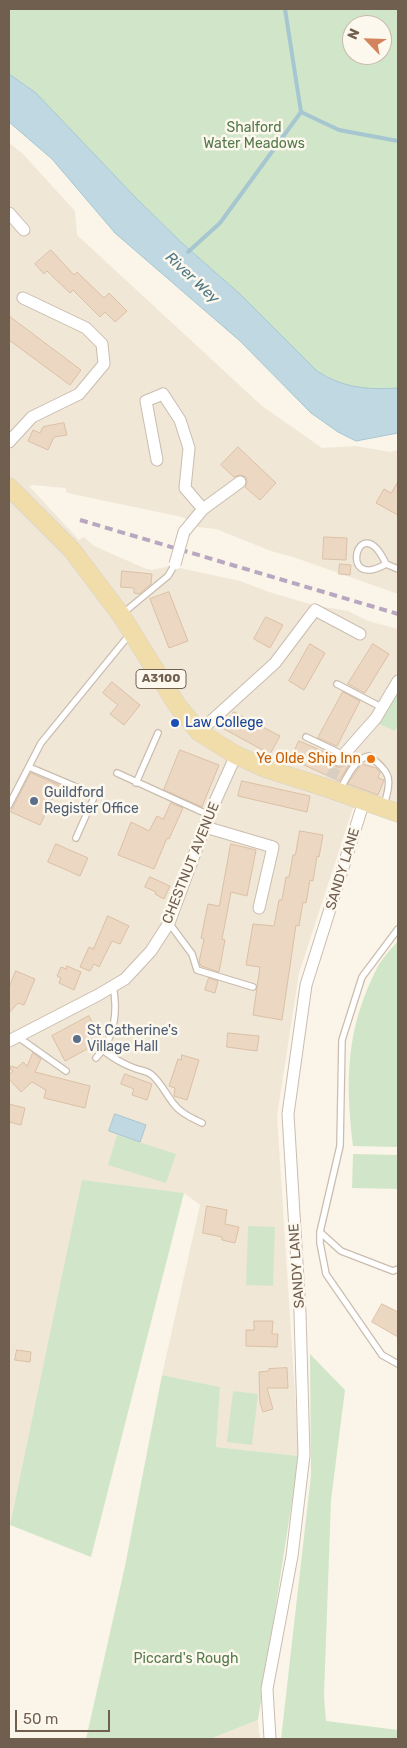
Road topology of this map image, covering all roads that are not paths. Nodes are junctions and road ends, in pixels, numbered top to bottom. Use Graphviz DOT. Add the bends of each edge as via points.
graph roads {
  1 [pos="9,214"];
  2 [pos="24,230"];
  3 [pos="23,298"];
  4 [pos="9,442"];
  5 [pos="157,460"];
  6 [pos="240,482"];
  7 [pos="9,487"];
  8 [pos="203,509"];
  9 [pos="175,564"];
  10 [pos="386,564"];
  11 [pos="398,569"];
  12 [pos="121,615"];
  13 [pos="131,632"];
  14 [pos="360,634"];
  15 [pos="398,681"];
  16 [pos="337,684"];
  17 [pos="383,708"];
  18 [pos="199,732"];
  19 [pos="158,733"];
  20 [pos="306,737"];
  21 [pos="236,755"];
  22 [pos="341,757"];
  23 [pos="29,767"];
  24 [pos="117,773"];
  25 [pos="136,783"];
  26 [pos="332,786"];
  27 [pos="364,800"];
  28 [pos="9,805"];
  29 [pos="391,810"];
  30 [pos="209,814"];
  31 [pos="205,827"];
  32 [pos="76,838"];
  33 [pos="259,908"];
  34 [pos="169,923"];
  35 [pos="398,929"];
  36 [pos="113,986"];
  37 [pos="253,987"];
  38 [pos="13,1039"];
  39 [pos="104,1050"];
  40 [pos="96,1058"];
  41 [pos="66,1071"];
  42 [pos="202,1123"];
  43 [pos="320,1232"];
  44 [pos="398,1269"];
  45 [pos="398,1364"];
  46 [pos="270,1739"];
  1 -- 2 [label="street"];
  3 -- 4 [label="street" via="86,328 102,344 104,364 79,394 32,417"];
  5 -- 8 [label="street" via="146,401 163,394 180,420 189,448 185,488"];
  6 -- 8 [label="street"];
  7 -- 12 [label="main road, A3100" via="72,550"];
  8 -- 9 [label="street, bridge" via="184,532"];
  9 -- 12 [label="lane" via="168,576"];
  10 -- 10 [label="lane" via="377,569 362,569 356,557 358,549 369,543 375,546"];
  10 -- 11 [label="lane"];
  12 -- 13 [label="main road, A3100"];
  13 -- 18 [label="main road, A3100" via="177,705"];
  13 -- 23 [label="lane" via="42,743"];
  14 -- 18 [label="street" via="315,610 275,662"];
  15 -- 17 [label="street"];
  16 -- 17 [label="lane"];
  17 -- 22 [label="street"];
  18 -- 21 [label="main road, A3100"];
  19 -- 25 [label="lane"];
  20 -- 22 [label="lane"];
  21 -- 26 [label="main road, A3100" via="267,769"];
  21 -- 30 [label="street, CHESTNUT AVENUE"];
  23 -- 28 [label="lane"];
  23 -- 32 [label="lane" via="94,794"];
  24 -- 25 [label="lane"];
  25 -- 30 [label="lane"];
  26 -- 27 [label="main road, A3100"];
  26 -- 29 [label="lane" via="369,756 384,767 390,783"];
  27 -- 29 [label="main road, A3100"];
  27 -- 46 [label="street, SANDY LANE" via="306,985 288,1114 300,1312 304,1454 292,1556 267,1688"];
  30 -- 31 [label="street, CHESTNUT AVENUE"];
  31 -- 33 [label="street" via="273,848"];
  31 -- 34 [label="street, CHESTNUT AVENUE"];
  34 -- 36 [label="street, CHESTNUT AVENUE" via="151,951"];
  34 -- 37 [label="lane" via="192,954 197,970"];
  35 -- 43 [label="lane" via="362,977 342,1040 340,1146"];
  36 -- 38 [label="street, CHESTNUT AVENUE"];
  36 -- 39 [label="lane" via="116,1002 114,1022"];
  38 -- 41 [label="lane"];
  39 -- 40 [label="lane"];
  39 -- 42 [label="lane" via="117,1060 145,1070 178,1108"];
  43 -- 44 [label="lane" via="341,1251 393,1271"];
  43 -- 45 [label="lane" via="326,1274 382,1355"];
}
